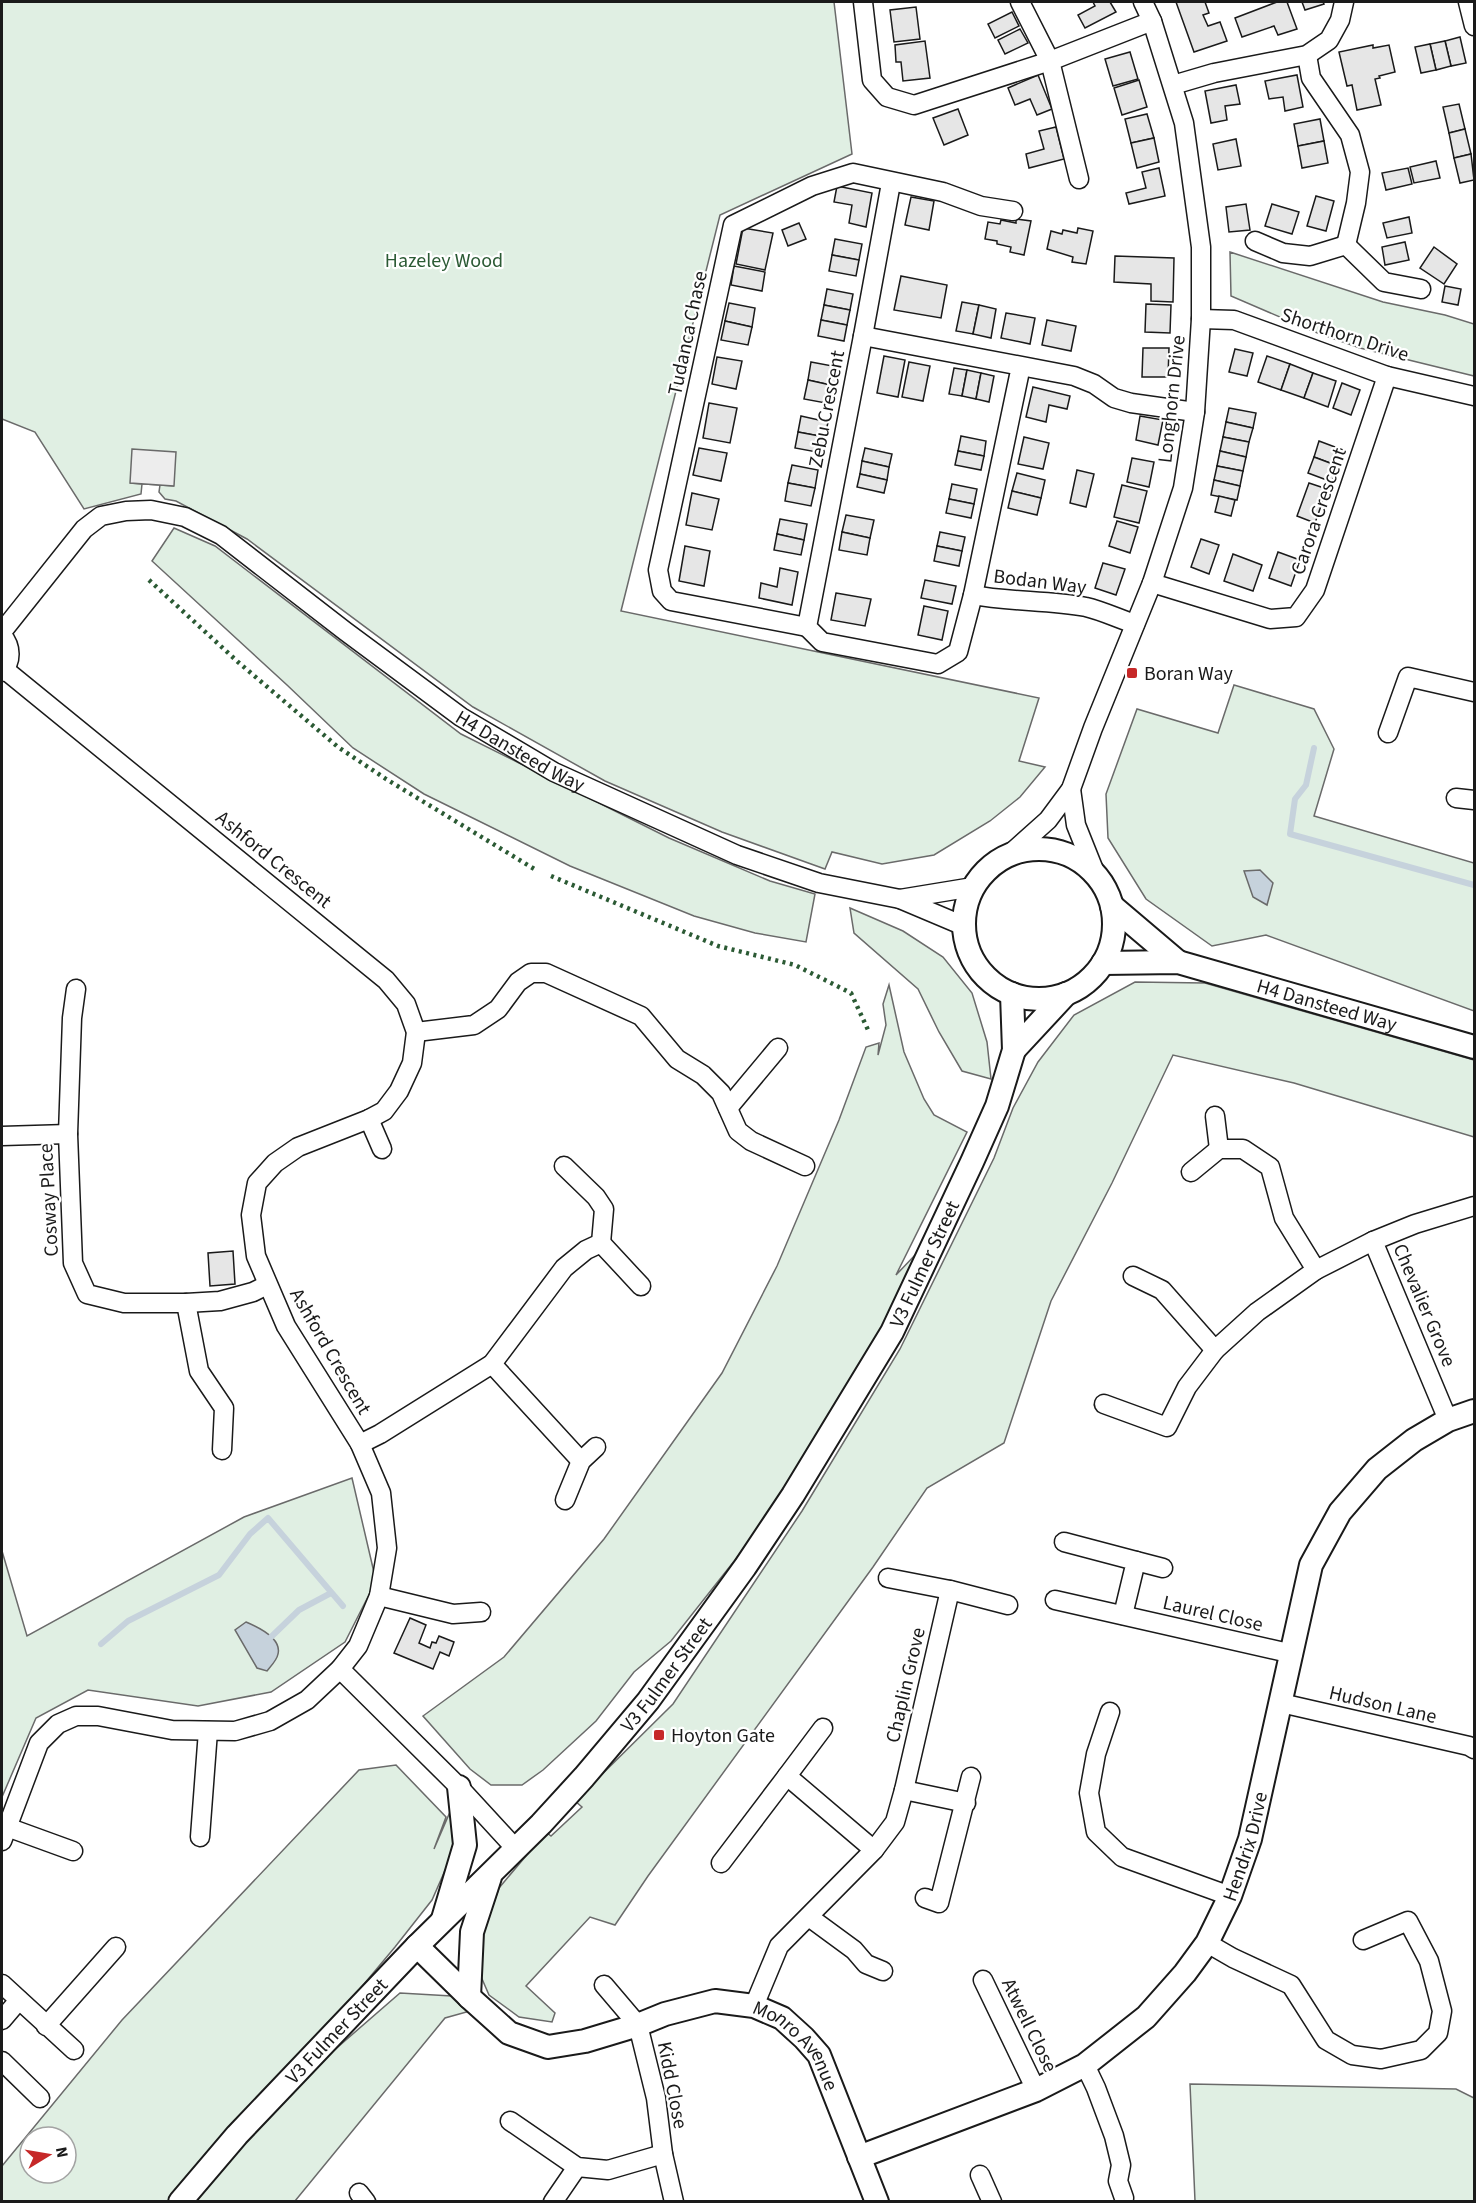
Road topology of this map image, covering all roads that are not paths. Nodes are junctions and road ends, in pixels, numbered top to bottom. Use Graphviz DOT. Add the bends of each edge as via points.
graph roads {
  1 [pos="863,2"];
  2 [pos="1020,2"];
  3 [pos="1143,2"];
  4 [pos="1344,2"];
  5 [pos="1468,2"];
  6 [pos="1152,21"];
  7 [pos="1474,26"];
  8 [pos="1307,55"];
  9 [pos="1050,61"];
  10 [pos="1173,85"];
  11 [pos="1079,179"];
  12 [pos="891,183"];
  13 [pos="1013,211"];
  14 [pos="1254,241"];
  15 [pos="1346,245"];
  16 [pos="1421,289"];
  17 [pos="1202,319"];
  18 [pos="863,336"];
  19 [pos="1021,366"];
  20 [pos="1387,376"];
  21 [pos="1474,396"];
  22 [pos="1195,412"];
  23 [pos="1152,583"];
  24 [pos="973,595"];
  25 [pos="1135,624"];
  26 [pos="807,627"];
  27 [pos="2,634"];
  28 [pos="3,671"];
  29 [pos="1474,693"];
  30 [pos="1388,733"];
  31 [pos="1071,789"];
  32 [pos="1456,798"];
  33 [pos="1474,800"];
  34 [pos="1010,854"];
  35 [pos="1096,875"];
  36 [pos="973,887"];
  37 [pos="900,899"];
  38 [pos="1112,906"];
  39 [pos="964,926"];
  40 [pos="1178,962"];
  41 [pos="1103,963"];
  42 [pos="76,989"];
  43 [pos="1012,994"];
  44 [pos="1066,994"];
  45 [pos="416,1032"];
  46 [pos="1474,1047"];
  47 [pos="778,1048"];
  48 [pos="1014,1050"];
  49 [pos="728,1108"];
  50 [pos="1215,1116"];
  51 [pos="369,1119"];
  52 [pos="68,1134"];
  53 [pos="2,1136"];
  54 [pos="382,1149"];
  55 [pos="1219,1149"];
  56 [pos="564,1166"];
  57 [pos="805,1166"];
  58 [pos="1191,1172"];
  59 [pos="1474,1206"];
  60 [pos="1373,1241"];
  61 [pos="601,1243"];
  62 [pos="1316,1270"];
  63 [pos="1133,1276"];
  64 [pos="267,1285"];
  65 [pos="641,1286"];
  66 [pos="186,1303"];
  67 [pos="1215,1350"];
  68 [pos="492,1364"];
  69 [pos="1104,1404"];
  70 [pos="1474,1411"];
  71 [pos="1448,1420"];
  72 [pos="360,1444"];
  73 [pos="596,1447"];
  74 [pos="222,1450"];
  75 [pos="581,1461"];
  76 [pos="565,1500"];
  77 [pos="1065,1542"];
  78 [pos="1136,1561"];
  79 [pos="1163,1568"];
  80 [pos="888,1578"];
  81 [pos="950,1590"];
  82 [pos="379,1596"];
  83 [pos="1055,1600"];
  84 [pos="1008,1605"];
  85 [pos="482,1612"];
  86 [pos="1123,1615"];
  87 [pos="1293,1654"];
  88 [pos="340,1669"];
  89 [pos="1281,1703"];
  90 [pos="1110,1712"];
  91 [pos="823,1728"];
  92 [pos="208,1731"];
  93 [pos="1474,1749"];
  94 [pos="787,1776"];
  95 [pos="971,1777"];
  96 [pos="459,1787"];
  97 [pos="904,1790"];
  98 [pos="966,1803"];
  99 [pos="4,1834"];
  100 [pos="200,1837"];
  101 [pos="516,1849"];
  102 [pos="874,1850"];
  103 [pos="73,1851"];
  104 [pos="721,1863"];
  105 [pos="491,1872"];
  106 [pos="1230,1896"];
  107 [pos="925,1898"];
  108 [pos="809,1917"];
  109 [pos="443,1920"];
  110 [pos="1364,1940"];
  111 [pos="1207,1943"];
  112 [pos="417,1946"];
  113 [pos="116,1947"];
  114 [pos="883,1971"];
  115 [pos="983,1980"];
  116 [pos="2,1984"];
  117 [pos="604,1985"];
  118 [pos="469,1997"];
  119 [pos="19,2000"];
  120 [pos="753,2006"];
  121 [pos="2,2020"];
  122 [pos="638,2025"];
  123 [pos="46,2026"];
  124 [pos="74,2050"];
  125 [pos="2,2061"];
  126 [pos="1085,2065"];
  127 [pos="1036,2090"];
  128 [pos="40,2098"];
  129 [pos="510,2121"];
  130 [pos="663,2154"];
  131 [pos="859,2157"];
  132 [pos="577,2167"];
  133 [pos="980,2175"];
  134 [pos="1124,2198"];
  135 [pos="180,2202"];
  136 [pos="554,2202"];
  137 [pos="674,2202"];
  138 [pos="877,2202"];
  139 [pos="992,2202"];
  1 -- 9 [label="street" via="872,80 887,97 914,105"];
  2 -- 9 [label="street"];
  3 -- 6 [label="street, Longhorn Drive"];
  4 -- 8 [label="street" via="1329,40"];
  5 -- 7 [label="street"];
  6 -- 9 [label="street"];
  6 -- 10 [label="street, Longhorn Drive"];
  8 -- 10 [label="street"];
  8 -- 15 [label="street" via="1311,78 1350,135 1360,172"];
  9 -- 11 [label="street"];
  10 -- 17 [label="street, Longhorn Drive" via="1184,123 1201,247"];
  12 -- 13 [label="street, Tudanca Chase" via="944,192 981,206"];
  12 -- 18 [label="street"];
  12 -- 26 [label="street, Tudanca Chase" via="853,173 812,186 733,225 658,570 662,591 671,601"];
  14 -- 15 [label="street" via="1283,253 1310,256"];
  15 -- 16 [label="street" via="1384,282"];
  17 -- 20 [label="street, Shorthorn Drive" via="1234,320"];
  17 -- 22 [label="street, Longhorn Drive"];
  18 -- 19 [label="street, Zebu Crescent"];
  18 -- 26 [label="street, Zebu Crescent"];
  19 -- 22 [label="street, Zebu Crescent" via="1074,376 1131,403"];
  19 -- 24 [label="street"];
  20 -- 21 [label="street, Shorthorn Drive"];
  20 -- 23 [label="street, Carora Crescent" via="1315,590 1296,617 1270,620"];
  22 -- 23 [label="street, Longhorn Drive" via="1183,488"];
  23 -- 25 [label="street, Longhorn Drive"];
  24 -- 25 [label="street, Bodan Way" via="1088,608"];
  24 -- 26 [label="street" via="958,652 938,664 822,642"];
  25 -- 31 [label="street, Longhorn Drive"];
  27 -- 28 [label="street" via="10,655"];
  27 -- 37 [label="street, H4 Dansteed Way" via="84,529 101,516 151,510 185,517 221,535 461,717 554,772 737,855 819,883"];
  28 -- 45 [label="street, Ashford Crescent" via="386,980 406,1004"];
  29 -- 30 [label="street" via="1408,677"];
  31 -- 34 [label="street, Longhorn Drive" via="1048,820"];
  31 -- 35 [label="street, Longhorn Drive" via="1076,825"];
  32 -- 33 [label="street"];
  34 -- 35 [label="street" via="1038,849 1066,853"];
  34 -- 36 [label="street" via="989,867"];
  35 -- 38 [label="street"];
  36 -- 37 [label="street, H4 Dansteed Way"];
  36 -- 39 [label="street"];
  37 -- 39 [label="street, H4 Dansteed Way"];
  38 -- 40 [label="street, H4 Dansteed Way"];
  38 -- 41 [label="street" via="1114,926"];
  39 -- 43 [label="street" via="973,960 983,974"];
  40 -- 41 [label="street, H4 Dansteed Way"];
  40 -- 46 [label="street, H4 Dansteed Way"];
  41 -- 44 [label="street" via="1086,982"];
  42 -- 52 [label="street, Cosway Place"];
  43 -- 44 [label="street" via="1048,998"];
  43 -- 48 [label="street, V3 Fulmer Street"];
  44 -- 48 [label="street, V3 Fulmer Street"];
  45 -- 49 [label="street" via="474,1025 498,1009 518,982 531,973 546,973 641,1016 677,1059 703,1075 721,1093"];
  45 -- 51 [label="street, Ashford Crescent" via="412,1063 399,1091 384,1111"];
  47 -- 49 [label="street"];
  48 -- 101 [label="street, V3 Fulmer Street" via="997,1106 892,1332 793,1495 648,1701"];
  49 -- 57 [label="street" via="738,1131 750,1141"];
  50 -- 55 [label="street"];
  51 -- 54 [label="street"];
  51 -- 64 [label="street, Ashford Crescent" via="298,1147 275,1163 257,1183 251,1215 256,1256"];
  52 -- 53 [label="street"];
  52 -- 66 [label="street, Cosway Place" via="73,1263 87,1294 124,1303"];
  55 -- 58 [label="street"];
  55 -- 62 [label="street" via="1243,1149 1270,1167 1284,1218"];
  56 -- 61 [label="street" via="604,1209"];
  59 -- 60 [label="street, Chevalier Grove"];
  60 -- 62 [label="street, Chevalier Grove"];
  60 -- 71 [label="street, Chevalier Grove"];
  61 -- 65 [label="street"];
  61 -- 68 [label="street" via="564,1268"];
  62 -- 67 [label="street, Chevalier Grove" via="1257,1312"];
  63 -- 67 [label="street" via="1162,1290"];
  64 -- 66 [label="street, Cosway Place" via="220,1301"];
  64 -- 72 [label="street, Ashford Crescent" via="286,1326"];
  66 -- 74 [label="street" via="199,1371 224,1408"];
  67 -- 69 [label="street, Chevalier Grove" via="1187,1387 1167,1427"];
  68 -- 72 [label="street"];
  68 -- 75 [label="street"];
  70 -- 71 [label="street, Hendrix Drive"];
  71 -- 87 [label="street, Hendrix Drive" via="1377,1469 1340,1512 1311,1565"];
  72 -- 82 [label="street, Ashford Crescent" via="381,1492 387,1548"];
  73 -- 75 [label="street"];
  75 -- 76 [label="street"];
  77 -- 78 [label="street, Laurel Close"];
  78 -- 79 [label="street, Laurel Close"];
  78 -- 86 [label="street"];
  80 -- 81 [label="street"];
  81 -- 84 [label="street"];
  81 -- 97 [label="street, Chaplin Grove"];
  82 -- 85 [label="street" via="453,1614"];
  82 -- 88 [label="street, Ashford Crescent" via="358,1646"];
  83 -- 86 [label="street, Laurel Close"];
  86 -- 87 [label="street, Laurel Close"];
  87 -- 89 [label="street, Hendrix Drive"];
  88 -- 92 [label="street, Ashford Crescent" via="307,1700 270,1721 235,1731"];
  88 -- 96 [label="street"];
  89 -- 93 [label="street, Hudson Lane"];
  89 -- 106 [label="street, Hendrix Drive" via="1250,1839"];
  90 -- 106 [label="street" via="1096,1754 1089,1793 1096,1832 1122,1857"];
  91 -- 94 [label="street"];
  92 -- 99 [label="street, Ashford Crescent" via="172,1730 98,1716 76,1716 58,1725 39,1743"];
  92 -- 100 [label="street"];
  94 -- 102 [label="street"];
  94 -- 104 [label="street"];
  95 -- 98 [label="street"];
  96 -- 101 [label="street"];
  96 -- 109 [label="street" via="465,1845"];
  97 -- 98 [label="street"];
  97 -- 102 [label="street, Chaplin Grove" via="895,1822"];
  98 -- 107 [label="street" via="939,1902"];
  99 -- 103 [label="street"];
  101 -- 105 [label="street, V3 Fulmer Street"];
  102 -- 108 [label="street, Chaplin Grove"];
  105 -- 109 [label="street, V3 Fulmer Street"];
  105 -- 118 [label="street" via="472,1932"];
  106 -- 111 [label="street, Hendrix Drive"];
  108 -- 114 [label="street" via="854,1950 866,1964"];
  108 -- 120 [label="street, Chaplin Grove" via="779,1946"];
  109 -- 112 [label="street, V3 Fulmer Street"];
  110 -- 111 [label="street" via="1408,1921 1429,1961 1442,2011 1438,2033 1421,2050 1381,2059 1352,2055 1326,2040 1291,1985"];
  111 -- 126 [label="street, Hendrix Drive" via="1146,2017"];
  112 -- 118 [label="street, Monro Avenue"];
  112 -- 135 [label="street, V3 Fulmer Street" via="237,2134"];
  113 -- 123 [label="street"];
  115 -- 127 [label="street, Atwell Close"];
  116 -- 119 [label="street"];
  117 -- 122 [label="street"];
  118 -- 122 [label="street, Monro Avenue" via="509,2033 548,2047"];
  119 -- 121 [label="street"];
  119 -- 123 [label="street"];
  120 -- 122 [label="street, Monro Avenue" via="715,2001"];
  120 -- 131 [label="street, Monro Avenue" via="782,2018 819,2055"];
  122 -- 130 [label="street, Kidd Close" via="656,2098"];
  123 -- 124 [label="street"];
  125 -- 128 [label="street"];
  126 -- 127 [label="street, Hendrix Drive"];
  126 -- 134 [label="street" via="1114,2136 1121,2165 1118,2181"];
  127 -- 131 [label="street, Hendrix Drive"];
  129 -- 132 [label="street, Kidd Close"];
  130 -- 132 [label="street, Kidd Close" via="608,2170"];
  130 -- 137 [label="street, Kidd Close"];
  131 -- 138 [label="street, Monro Avenue"];
  132 -- 136 [label="street"];
  133 -- 139 [label="street"];
}
